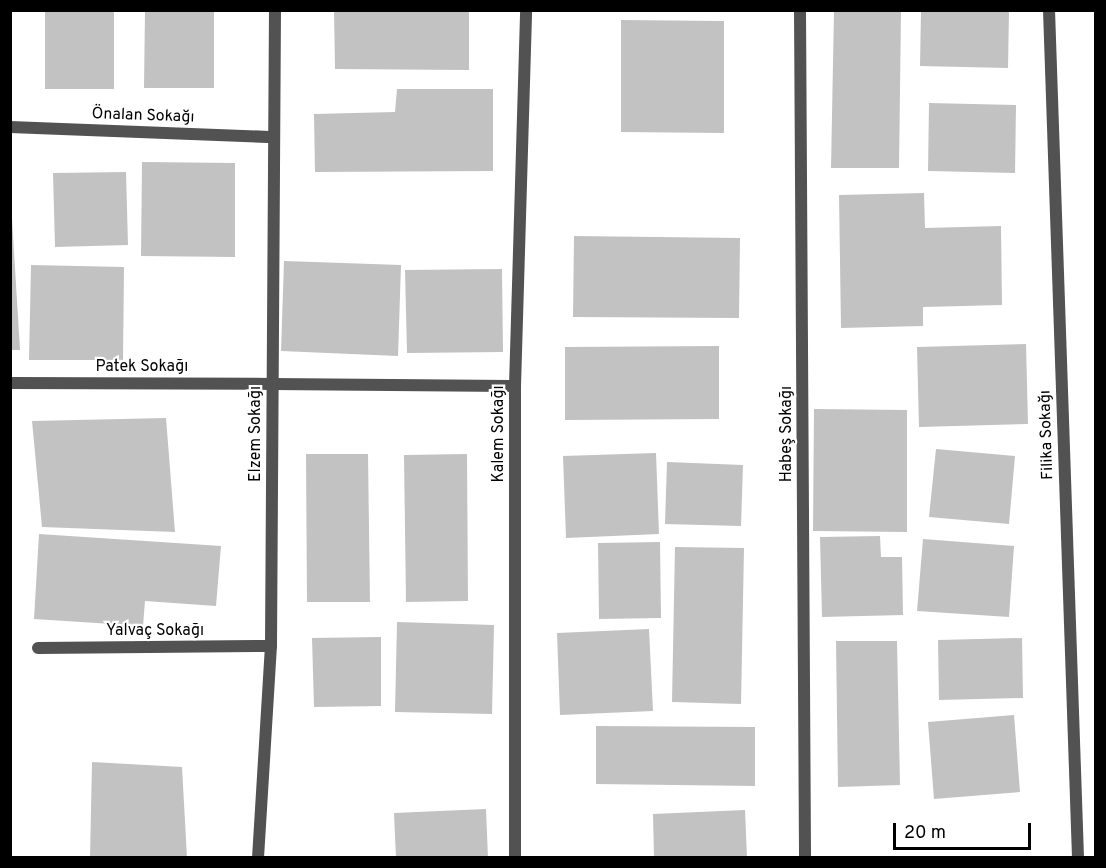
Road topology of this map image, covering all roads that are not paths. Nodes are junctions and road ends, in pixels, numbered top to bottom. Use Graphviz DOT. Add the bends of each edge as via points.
graph roads {
  1 [pos="275,10"];
  2 [pos="526,10"];
  3 [pos="800,10"];
  4 [pos="1049,10"];
  5 [pos="10,127"];
  6 [pos="274,137"];
  7 [pos="10,383"];
  8 [pos="272,384"];
  9 [pos="515,386"];
  10 [pos="271,646"];
  11 [pos="38,648"];
  12 [pos="258,858"];
  13 [pos="514,858"];
  14 [pos="805,858"];
  15 [pos="1078,858"];
  1 -- 6 [label="street, Elzem Sokağı"];
  2 -- 9 [label="street, Kalem Sokağı"];
  3 -- 14 [label="street, Habeş Sokağı"];
  4 -- 15 [label="street, Filika Sokağı"];
  5 -- 6 [label="street, Önalan Sokağı"];
  6 -- 8 [label="street, Elzem Sokağı"];
  7 -- 8 [label="street, Patek Sokağı"];
  8 -- 9 [label="street, Patek Sokağı"];
  8 -- 10 [label="street, Elzem Sokağı"];
  9 -- 13 [label="street, Kalem Sokağı"];
  10 -- 11 [label="street, Yalvaç Sokağı"];
  10 -- 12 [label="street, Elzem Sokağı"];
}
